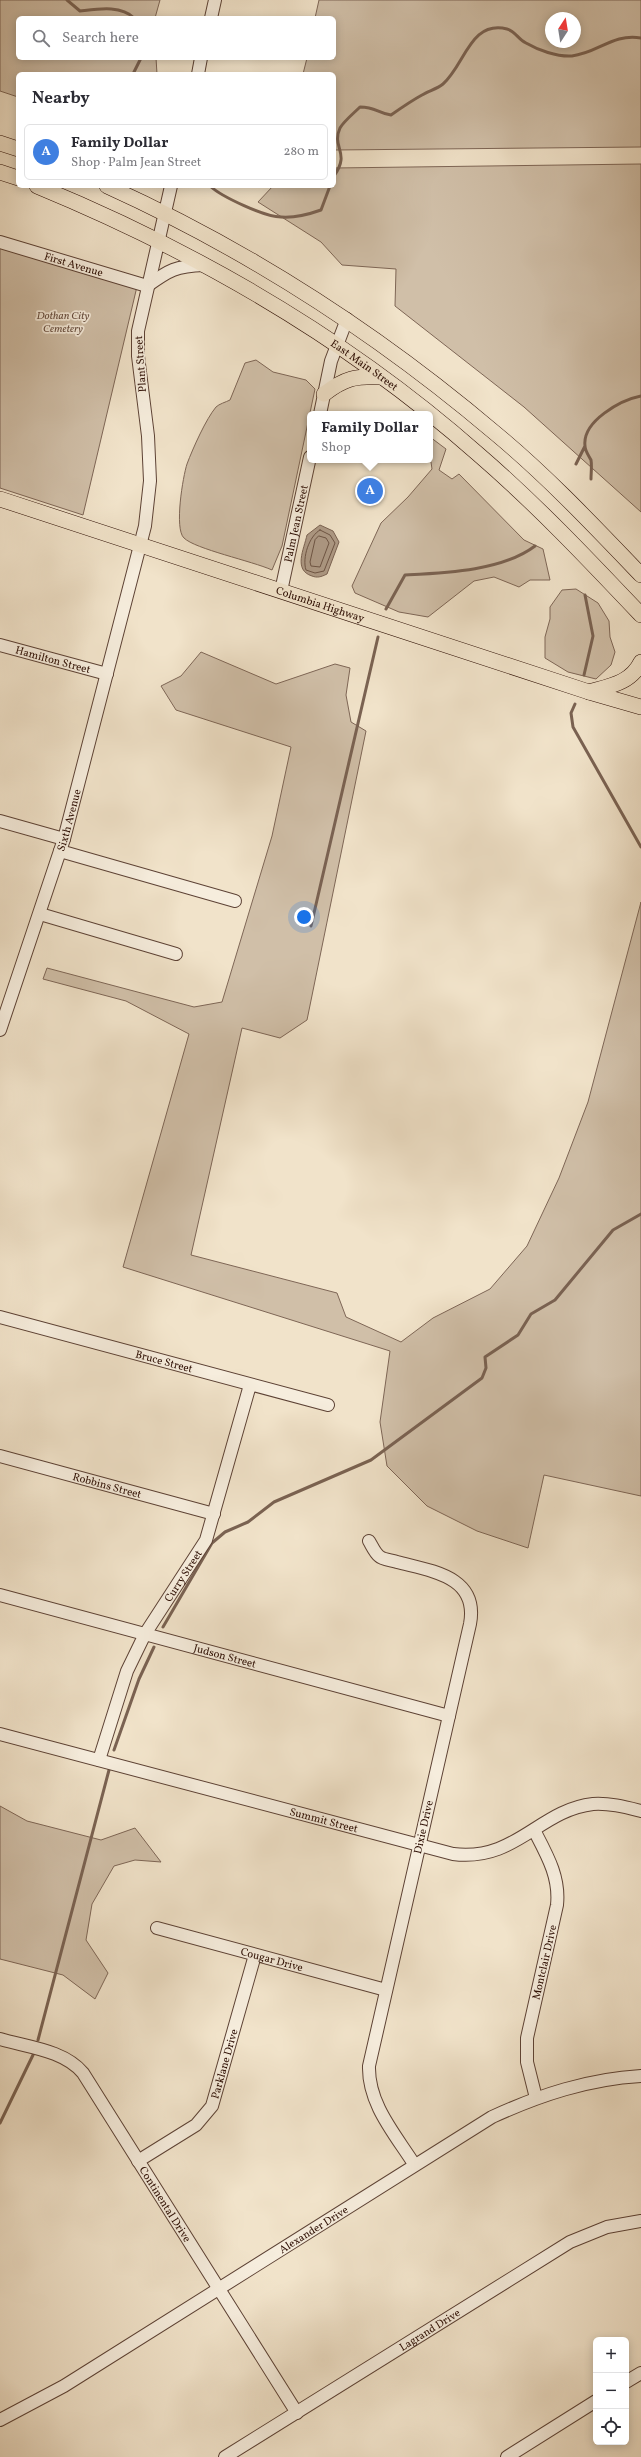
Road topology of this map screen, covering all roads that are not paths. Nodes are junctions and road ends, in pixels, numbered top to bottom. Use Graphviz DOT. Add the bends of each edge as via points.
graph roads {
  1 [pos="215,0"];
  2 [pos="211,16"];
  3 [pos="202,60"];
  4 [pos="198,72"];
  5 [pos="0,143"];
  6 [pos="16,149"];
  7 [pos="0,172"];
  8 [pos="16,177"];
  9 [pos="42,188"];
  10 [pos="111,188"];
  11 [pos="170,188"];
  12 [pos="164,213"];
  13 [pos="158,239"];
  14 [pos="0,242"];
  15 [pos="205,265"];
  16 [pos="146,286"];
  17 [pos="347,319"];
  18 [pos="336,344"];
  19 [pos="381,377"];
  20 [pos="324,394"];
  21 [pos="321,411"];
  22 [pos="427,411"];
  23 [pos="433,416"];
  24 [pos="309,463"];
  25 [pos="0,499"];
  26 [pos="140,545"];
  27 [pos="641,575"];
  28 [pos="281,591"];
  29 [pos="125,607"];
  30 [pos="640,616"];
  31 [pos="0,645"];
  32 [pos="641,662"];
  33 [pos="107,674"];
  34 [pos="590,692"];
  35 [pos="621,702"];
  36 [pos="641,707"];
  37 [pos="641,712"];
  38 [pos="0,821"];
  39 [pos="64,839"];
  40 [pos="60,851"];
  41 [pos="235,901"];
  42 [pos="40,914"];
  43 [pos="176,954"];
  44 [pos="0,1030"];
  45 [pos="0,1317"];
  46 [pos="250,1385"];
  47 [pos="328,1405"];
  48 [pos="0,1456"];
  49 [pos="214,1514"];
  50 [pos="369,1541"];
  51 [pos="0,1595"];
  52 [pos="145,1634"];
  53 [pos="449,1716"];
  54 [pos="0,1734"];
  55 [pos="99,1760"];
  56 [pos="641,1811"];
  57 [pos="534,1830"];
  58 [pos="419,1846"];
  59 [pos="157,1928"];
  60 [pos="255,1955"];
  61 [pos="386,1990"];
  62 [pos="0,2040"];
  63 [pos="641,2076"];
  64 [pos="536,2098"];
  65 [pos="138,2161"];
  66 [pos="414,2164"];
  67 [pos="641,2221"];
  68 [pos="218,2288"];
  69 [pos="641,2373"];
  70 [pos="629,2380"];
  71 [pos="593,2403"];
  72 [pos="297,2413"];
  73 [pos="0,2420"];
  74 [pos="226,2457"];
  75 [pos="507,2457"];
  1 -- 2 [label="street"];
  3 -- 4 [label="street"];
  5 -- 6 [label="main road"];
  7 -- 8 [label="main road"];
  9 -- 13 [label="main road, East Main Street"];
  10 -- 12 [label="main road"];
  11 -- 12 [label="street, Plant Street"];
  12 -- 13 [label="street, Plant Street"];
  12 -- 17 [label="main road" via="272,271"];
  13 -- 15 [label="main road, East Main Street"];
  13 -- 16 [label="street, Plant Street"];
  14 -- 16 [label="street, First Avenue"];
  15 -- 16 [label="street" via="170,269"];
  15 -- 18 [label="main road, East Main Street"];
  16 -- 26 [label="street, Plant Street" via="137,345 148,436 150,481 148,510"];
  17 -- 18 [label="street"];
  17 -- 27 [label="main road" via="395,353 496,433 541,474"];
  18 -- 19 [label="main road, East Main Street"];
  18 -- 20 [label="street"];
  19 -- 20 [label="main road" via="358,376 348,379"];
  19 -- 22 [label="main road, East Main Street"];
  20 -- 21 [label="street"];
  23 -- 30 [label="main road, East Main Street" via="522,493"];
  24 -- 28 [label="street, Palm Jean Street"];
  25 -- 26 [label="main road, Columbia Highway"];
  26 -- 28 [label="main road, Columbia Highway"];
  26 -- 29 [label="street, Plant Street"];
  28 -- 34 [label="main road, Columbia Highway"];
  29 -- 33 [label="street, Sixth Avenue"];
  31 -- 33 [label="street, Hamilton Street"];
  32 -- 34 [label="main road" via="632,675 620,684"];
  33 -- 39 [label="street, Sixth Avenue"];
  34 -- 35 [label="main road, Columbia Highway"];
  35 -- 36 [label="main road, Columbia Highway"];
  35 -- 37 [label="main road"];
  38 -- 39 [label="street"];
  39 -- 40 [label="street, Sixth Avenue"];
  40 -- 41 [label="street"];
  40 -- 42 [label="street, Sixth Avenue"];
  42 -- 43 [label="street"];
  42 -- 44 [label="street, Sixth Avenue"];
  45 -- 46 [label="street, Bruce Street"];
  46 -- 47 [label="street, Bruce Street"];
  46 -- 49 [label="street, Curry Street"];
  48 -- 49 [label="street, Robbins Street"];
  49 -- 52 [label="street, Curry Street" via="206,1540"];
  50 -- 53 [label="street, Dixie Drive" via="380,1557 444,1575 456,1582 468,1598 472,1618"];
  51 -- 52 [label="street, Judson Street"];
  52 -- 53 [label="street, Judson Street"];
  52 -- 55 [label="street, Curry Street" via="118,1693"];
  53 -- 58 [label="street, Dixie Drive"];
  54 -- 55 [label="street, Summit Street"];
  55 -- 58 [label="street, Summit Street"];
  56 -- 57 [label="street, Summit Street" via="615,1805 593,1804 570,1810"];
  57 -- 58 [label="street, Summit Street" via="505,1848 479,1855 453,1854"];
  57 -- 64 [label="street, Montclair Drive" via="552,1865 558,1892 527,2038 528,2070"];
  58 -- 61 [label="street, Dixie Drive"];
  59 -- 60 [label="street, Cougar Drive"];
  60 -- 61 [label="street, Cougar Drive"];
  60 -- 65 [label="street, Parklane Drive" via="212,2106 196,2125"];
  61 -- 66 [label="street, Dixie Drive" via="370,2059 370,2089 375,2103"];
  62 -- 65 [label="street, Continental Drive" via="62,2056 73,2062 83,2072"];
  63 -- 64 [label="street, Alexander Drive" via="594,2082"];
  64 -- 66 [label="street, Alexander Drive" via="492,2117"];
  65 -- 68 [label="street, Continental Drive"];
  66 -- 68 [label="street, Alexander Drive"];
  67 -- 72 [label="street, Lagrand Drive" via="607,2227 570,2242"];
  68 -- 72 [label="street, Continental Drive"];
  68 -- 73 [label="street, Alexander Drive" via="64,2386"];
  69 -- 70 [label="street"];
  71 -- 75 [label="street"];
  72 -- 74 [label="street, Lagrand Drive"];
}
